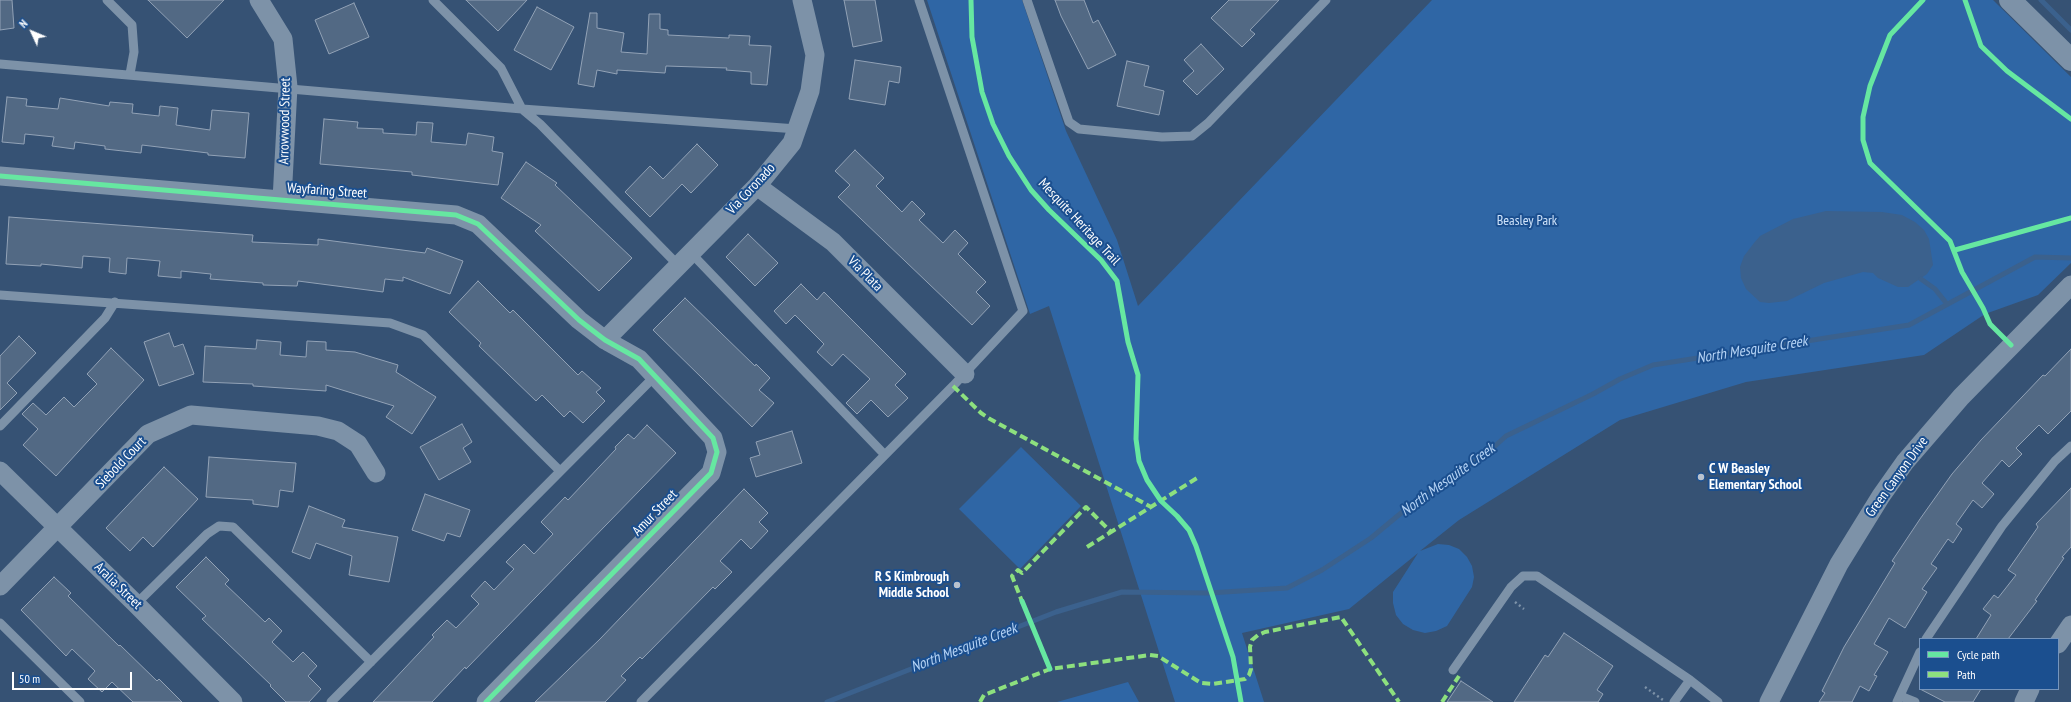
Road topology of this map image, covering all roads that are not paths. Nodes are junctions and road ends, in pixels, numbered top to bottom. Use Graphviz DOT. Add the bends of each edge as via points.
graph roads {
  1 [pos="107,0"];
  2 [pos="259,0"];
  3 [pos="432,0"];
  4 [pos="802,0"];
  5 [pos="919,0"];
  6 [pos="1027,0"];
  7 [pos="1326,0"];
  8 [pos="2010,0"];
  9 [pos="2071,60"];
  10 [pos="0,64"];
  11 [pos="130,74"];
  12 [pos="288,87"];
  13 [pos="522,109"];
  14 [pos="797,129"];
  15 [pos="0,176"];
  16 [pos="757,186"];
  17 [pos="282,200"];
  18 [pos="684,259"];
  19 [pos="2071,285"];
  20 [pos="0,295"];
  21 [pos="115,302"];
  22 [pos="605,340"];
  23 [pos="965,374"];
  24 [pos="655,376"];
  25 [pos="0,426"];
  26 [pos="2071,446"];
  27 [pos="884,454"];
  28 [pos="560,471"];
  29 [pos="0,472"];
  30 [pos="376,473"];
  31 [pos="58,528"];
  32 [pos="0,586"];
  33 [pos="136,604"];
  34 [pos="0,623"];
  35 [pos="2071,625"];
  36 [pos="1927,638"];
  37 [pos="2059,643"];
  38 [pos="1919,654"];
  39 [pos="371,662"];
  40 [pos="1453,670"];
  41 [pos="1690,680"];
  42 [pos="2030,690"];
  43 [pos="1899,699"];
  44 [pos="80,702"];
  45 [pos="233,702"];
  46 [pos="331,702"];
  47 [pos="486,702"];
  48 [pos="641,702"];
  49 [pos="1674,702"];
  50 [pos="1718,702"];
  51 [pos="1769,702"];
  52 [pos="1915,702"];
  53 [pos="2024,702"];
  1 -- 11 [label="lane" via="132,25 134,52"];
  2 -- 12 [label="street, Arrowwood Street" via="283,39"];
  3 -- 13 [label="lane" via="501,68"];
  4 -- 14 [label="street, Via Coronado" via="815,55 810,91"];
  5 -- 23 [label="lane" via="1023,311"];
  6 -- 7 [label="lane" via="1070,122 1079,129 1162,137 1192,136 1208,123"];
  8 -- 9 [label="street"];
  10 -- 11 [label="lane"];
  11 -- 12 [label="lane"];
  12 -- 13 [label="lane"];
  12 -- 17 [label="street, Arrowwood Street"];
  13 -- 14 [label="lane"];
  13 -- 18 [label="lane"];
  14 -- 16 [label="street, Via Coronado" via="792,143"];
  15 -- 17 [label="street, Wayfaring Street"];
  16 -- 18 [label="street, Via Coronado"];
  16 -- 23 [label="street, Via Plata" via="833,242"];
  17 -- 22 [label="street, Wayfaring Street" via="434,212 456,215 478,224 579,320"];
  18 -- 22 [label="street, Via Coronado"];
  18 -- 27 [label="lane"];
  19 -- 51 [label="street, Green Canyon Drive" via="1967,391 1901,468 1839,564"];
  20 -- 21 [label="lane"];
  21 -- 25 [label="lane" via="105,318"];
  21 -- 28 [label="lane" via="390,323 423,334"];
  22 -- 24 [label="street, Amur Street" via="639,359"];
  23 -- 27 [label="lane"];
  24 -- 28 [label="lane"];
  24 -- 47 [label="street, Amur Street" via="713,438 718,452 711,473"];
  26 -- 36 [label="lane" via="2055,461 2002,526"];
  27 -- 48 [label="lane"];
  28 -- 39 [label="lane"];
  29 -- 31 [label="street, Aralia Street"];
  30 -- 31 [label="street, Siebold Court" via="358,444 338,431 318,426 192,415 148,434"];
  31 -- 32 [label="street, Siebold Court"];
  31 -- 33 [label="street, Aralia Street"];
  33 -- 39 [label="lane" via="207,534 219,526 233,527"];
  33 -- 45 [label="street, Aralia Street"];
  34 -- 44 [label="lane"];
  35 -- 37 [label="street"];
  38 -- 43 [label="lane"];
  39 -- 46 [label="lane"];
  40 -- 41 [label="lane" via="1511,587 1523,576 1537,576"];
  41 -- 49 [label="lane"];
  41 -- 50 [label="lane"];
  42 -- 53 [label="street"];
  43 -- 52 [label="lane"];
}
